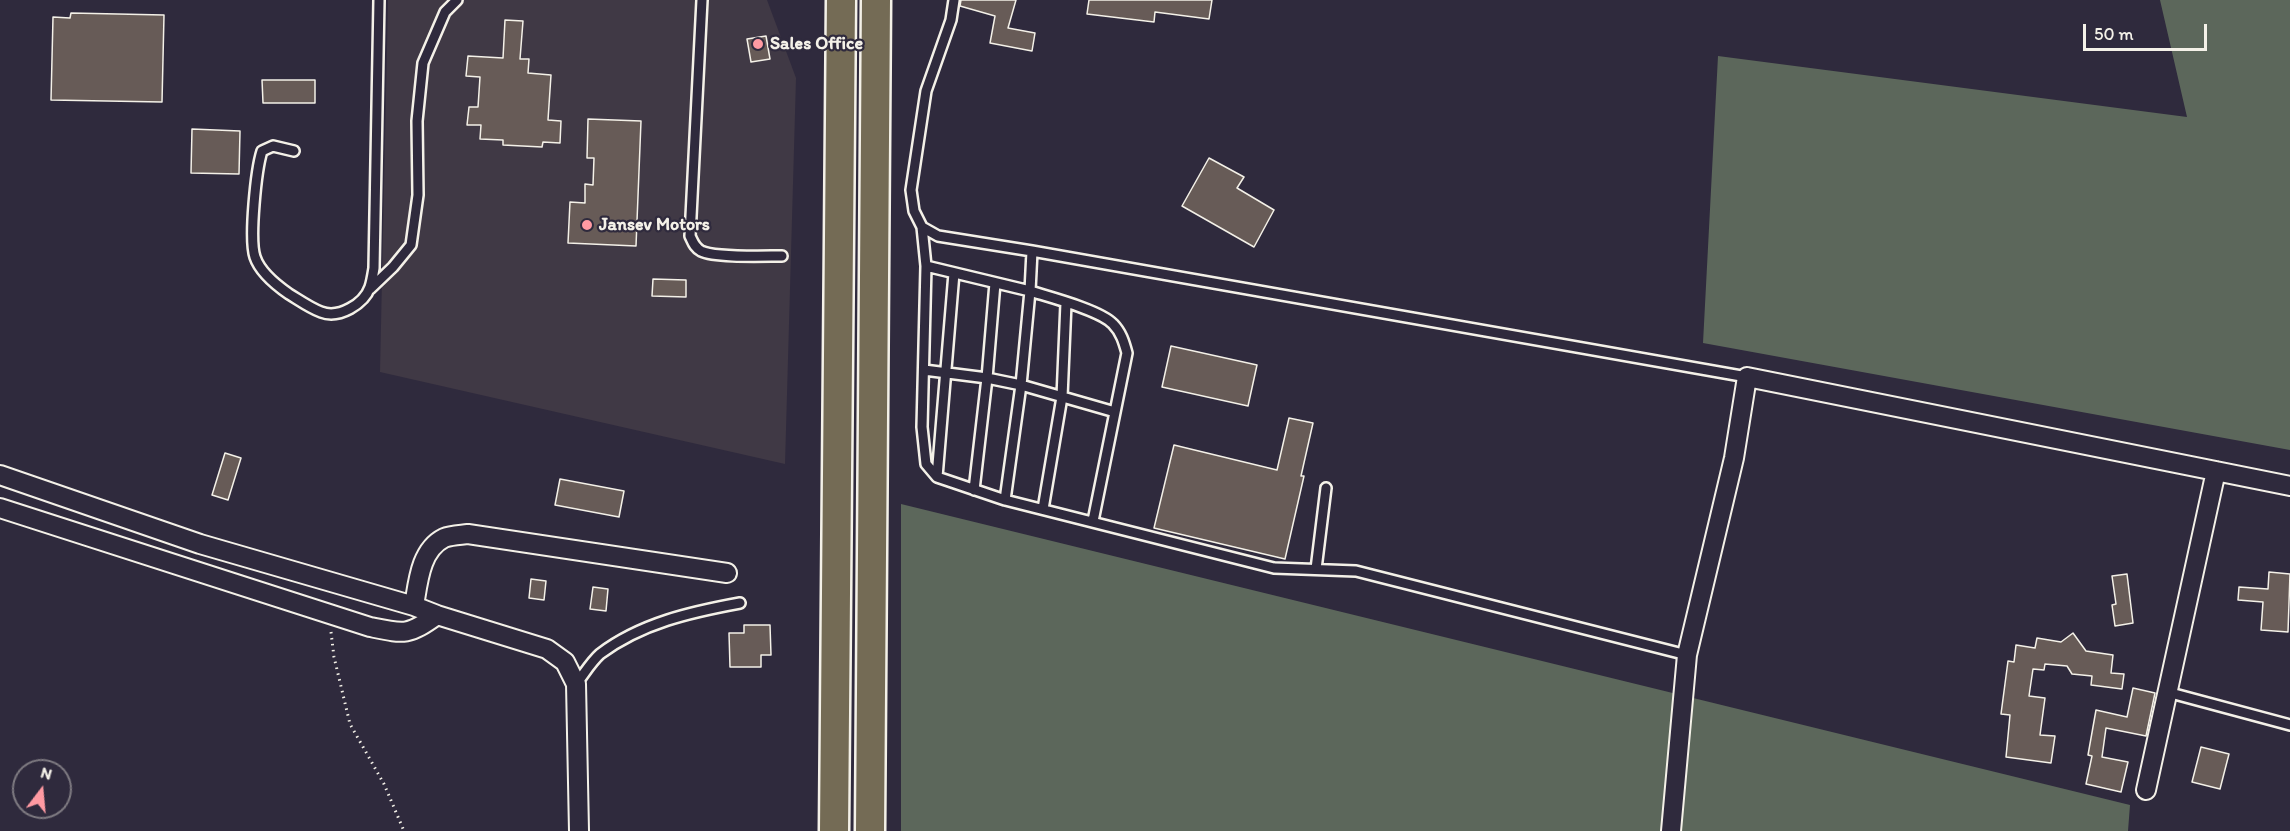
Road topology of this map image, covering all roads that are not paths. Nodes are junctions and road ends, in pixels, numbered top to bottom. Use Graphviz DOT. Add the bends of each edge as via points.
graph roads {
  1 [pos="379,0"];
  2 [pos="457,0"];
  3 [pos="702,0"];
  4 [pos="841,0"];
  5 [pos="876,0"];
  6 [pos="954,0"];
  7 [pos="294,152"];
  8 [pos="922,227"];
  9 [pos="1032,250"];
  10 [pos="782,256"];
  11 [pos="926,266"];
  12 [pos="954,273"];
  13 [pos="994,283"];
  14 [pos="370,289"];
  15 [pos="1030,291"];
  16 [pos="1066,303"];
  17 [pos="924,370"];
  18 [pos="946,374"];
  19 [pos="1747,377"];
  20 [pos="987,378"];
  21 [pos="1021,386"];
  22 [pos="1062,397"];
  23 [pos="1115,412"];
  24 [pos="2216,471"];
  25 [pos="0,475"];
  26 [pos="937,477"];
  27 [pos="2290,486"];
  28 [pos="1326,488"];
  29 [pos="974,490"];
  30 [pos="1005,500"];
  31 [pos="0,508"];
  32 [pos="1042,509"];
  33 [pos="1093,521"];
  34 [pos="1316,569"];
  35 [pos="727,573"];
  36 [pos="740,603"];
  37 [pos="414,606"];
  38 [pos="437,615"];
  39 [pos="1687,655"];
  40 [pos="576,684"];
  41 [pos="2168,692"];
  42 [pos="2290,725"];
  43 [pos="2146,790"];
  44 [pos="579,831"];
  45 [pos="834,831"];
  46 [pos="870,831"];
  47 [pos="1671,831"];
  1 -- 14 [label="lane" via="374,268"];
  2 -- 14 [label="lane" via="445,12 423,63 417,121 418,195 411,245"];
  3 -- 10 [label="lane" via="690,236 694,246 703,252"];
  4 -- 45 [label="main road"];
  5 -- 46 [label="main road"];
  6 -- 8 [label="lane" via="951,20 926,91 910,190"];
  7 -- 14 [label="lane" via="273,146 261,151 253,243 260,267 279,287 323,313 340,314"];
  8 -- 9 [label="lane" via="938,236"];
  8 -- 11 [label="lane"];
  9 -- 15 [label="lane"];
  9 -- 19 [label="lane"];
  11 -- 12 [label="lane"];
  11 -- 17 [label="lane"];
  12 -- 13 [label="lane"];
  12 -- 18 [label="lane"];
  13 -- 15 [label="lane"];
  13 -- 20 [label="lane"];
  15 -- 16 [label="lane"];
  15 -- 21 [label="lane"];
  16 -- 22 [label="lane"];
  16 -- 23 [label="lane" via="1112,322 1123,339 1127,353 1125,373"];
  17 -- 18 [label="lane"];
  17 -- 26 [label="lane" via="922,427 926,464"];
  18 -- 20 [label="lane"];
  18 -- 26 [label="lane"];
  19 -- 24 [label="street"];
  19 -- 39 [label="street" via="1734,458"];
  20 -- 21 [label="lane"];
  20 -- 29 [label="lane"];
  21 -- 22 [label="lane"];
  21 -- 30 [label="lane"];
  22 -- 23 [label="lane"];
  22 -- 32 [label="lane"];
  23 -- 33 [label="lane"];
  24 -- 27 [label="street"];
  24 -- 41 [label="street"];
  25 -- 37 [label="street" via="200,544"];
  26 -- 29 [label="lane"];
  28 -- 34 [label="lane"];
  29 -- 30 [label="lane"];
  30 -- 32 [label="lane"];
  31 -- 38 [label="street" via="370,627 407,633"];
  32 -- 33 [label="lane"];
  33 -- 34 [label="lane" via="1275,568"];
  34 -- 39 [label="lane" via="1356,572"];
  35 -- 37 [label="street" via="468,534 444,538 428,552"];
  36 -- 40 [label="lane" via="686,614 625,639 598,656"];
  37 -- 38 [label="street"];
  38 -- 40 [label="street" via="547,649 565,662"];
  39 -- 47 [label="street"];
  40 -- 44 [label="street"];
  41 -- 42 [label="lane"];
  41 -- 43 [label="street"];
}
